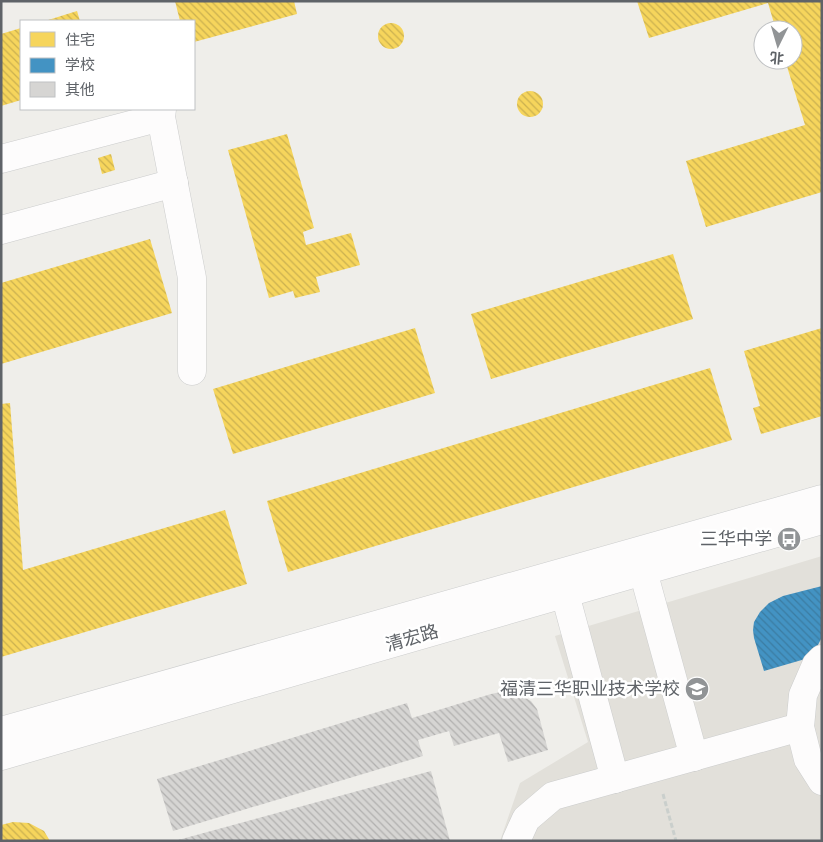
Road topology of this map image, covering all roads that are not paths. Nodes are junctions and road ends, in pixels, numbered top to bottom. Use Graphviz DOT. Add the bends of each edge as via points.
graph roads {
  1 [pos="161,113"];
  2 [pos="1,159"];
  3 [pos="174,183"];
  4 [pos="1,230"];
  5 [pos="192,371"];
  6 [pos="822,499"];
  7 [pos="822,520"];
  8 [pos="643,571"];
  9 [pos="565,594"];
  10 [pos="822,659"];
  11 [pos="800,727"];
  12 [pos="1,731"];
  13 [pos="1,756"];
  14 [pos="694,757"];
  15 [pos="615,778"];
  16 [pos="822,781"];
  17 [pos="516,841"];
  1 -- 2 [label="street"];
  1 -- 3 [label="street"];
  3 -- 4 [label="street"];
  3 -- 5 [label="street" via="192,278"];
  6 -- 12 [label="street, 清宏路"];
  7 -- 8 [label="street, 清宏路"];
  8 -- 9 [label="street, 清宏路"];
  8 -- 14 [label="street"];
  9 -- 13 [label="street, 清宏路"];
  9 -- 15 [label="street"];
  10 -- 11 [label="street" via="816,665 803,695"];
  11 -- 14 [label="street"];
  11 -- 16 [label="street" via="808,759"];
  14 -- 15 [label="street"];
  15 -- 17 [label="street" via="553,796 526,819"];
}
